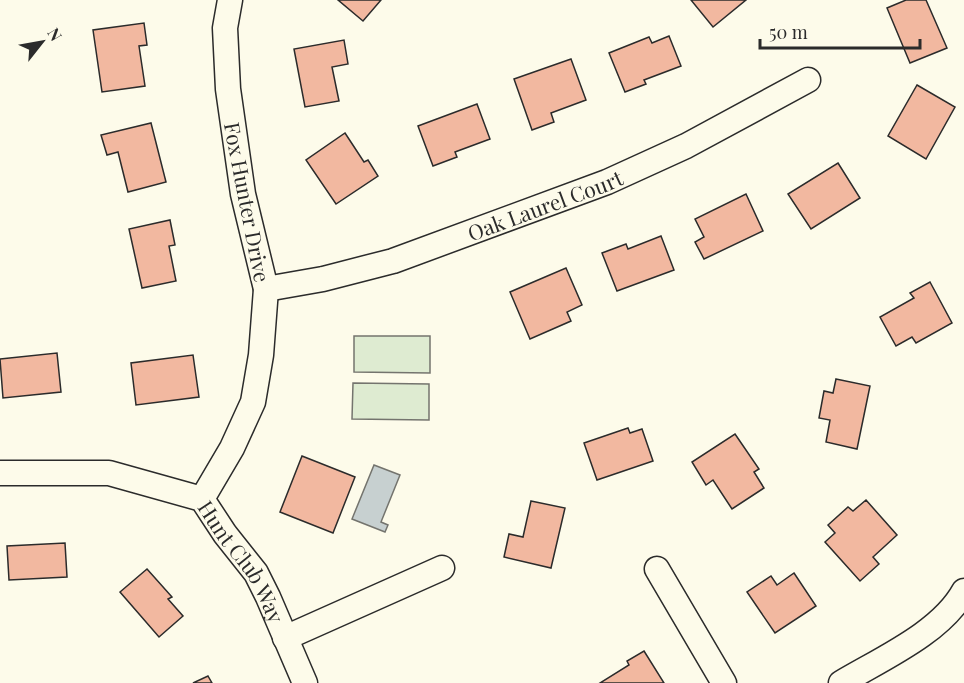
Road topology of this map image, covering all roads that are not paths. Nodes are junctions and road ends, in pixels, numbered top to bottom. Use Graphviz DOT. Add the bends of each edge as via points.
graph roads {
  1 [pos="230,0"];
  2 [pos="808,80"];
  3 [pos="266,289"];
  4 [pos="0,473"];
  5 [pos="201,499"];
  6 [pos="442,568"];
  7 [pos="657,569"];
  8 [pos="964,591"];
  9 [pos="285,638"];
  10 [pos="305,683"];
  11 [pos="724,683"];
  12 [pos="841,683"];
  1 -- 3 [label="street, Fox Hunter Drive" via="225,27 228,89 243,194"];
  2 -- 3 [label="street, Oak Laurel Court" via="686,146 608,182 393,261"];
  3 -- 5 [label="street, Fox Hunter Drive" via="253,402 232,448"];
  4 -- 5 [label="street, Hunt Club Way" via="109,473"];
  5 -- 9 [label="street, Hunt Club Way" via="256,573"];
  6 -- 9 [label="street"];
  7 -- 11 [label="street"];
  8 -- 12 [label="street" via="937,623"];
  9 -- 10 [label="street, Hunt Club Way"];
}
